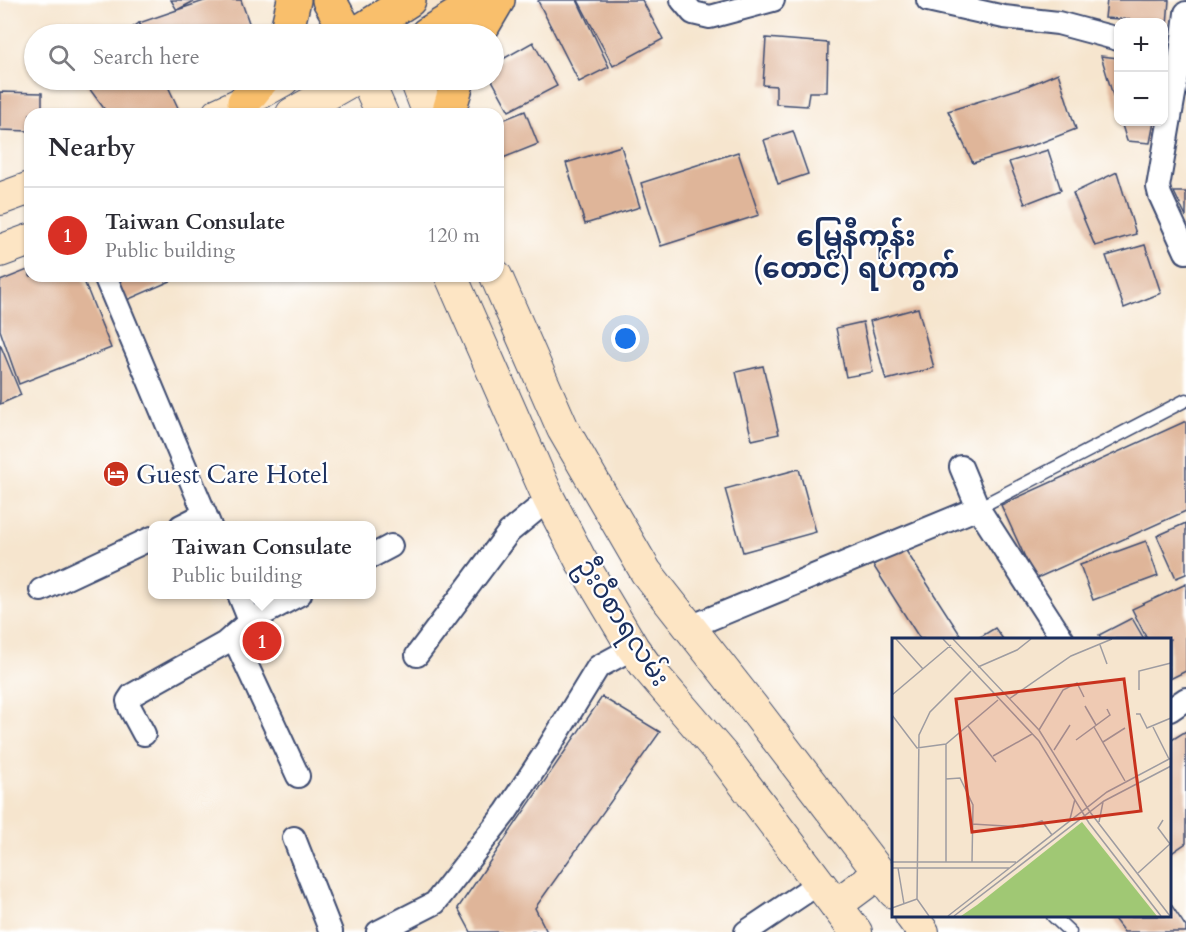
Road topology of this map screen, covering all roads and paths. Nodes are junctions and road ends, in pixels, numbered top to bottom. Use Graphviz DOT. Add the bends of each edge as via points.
graph roads {
  1 [pos="294,0"];
  2 [pos="329,0"];
  3 [pos="482,0"];
  4 [pos="498,0"];
  5 [pos="681,0"];
  6 [pos="773,0"];
  7 [pos="928,0"];
  8 [pos="396,12"];
  9 [pos="1186,13"];
  10 [pos="288,24"];
  11 [pos="342,24"];
  12 [pos="374,24"];
  13 [pos="443,24"];
  14 [pos="482,24"];
  15 [pos="1114,38"];
  16 [pos="1172,52"];
  17 [pos="261,90"];
  18 [pos="334,90"];
  19 [pos="371,90"];
  20 [pos="420,90"];
  21 [pos="455,90"];
  22 [pos="241,99"];
  23 [pos="303,108"];
  24 [pos="379,108"];
  25 [pos="427,108"];
  26 [pos="450,108"];
  27 [pos="24,190"];
  28 [pos="0,199"];
  29 [pos="24,242"];
  30 [pos="0,251"];
  31 [pos="1186,252"];
  32 [pos="108,282"];
  33 [pos="454,282"];
  34 [pos="499,282"];
  35 [pos="1186,400"];
  36 [pos="961,467"];
  37 [pos="549,499"];
  38 [pos="978,508"];
  39 [pos="208,520"];
  40 [pos="148,540"];
  41 [pos="41,590"];
  42 [pos="239,599"];
  43 [pos="292,599"];
  44 [pos="690,627"];
  45 [pos="242,629"];
  46 [pos="1062,638"];
  47 [pos="633,648"];
  48 [pos="417,655"];
  49 [pos="1186,699"];
  50 [pos="1171,709"];
  51 [pos="144,734"];
  52 [pos="298,776"];
  53 [pos="294,838"];
  54 [pos="889,885"];
  55 [pos="828,894"];
  56 [pos="912,917"];
  57 [pos="1055,917"];
  58 [pos="331,932"];
  59 [pos="378,932"];
  60 [pos="746,932"];
  61 [pos="856,932"];
  62 [pos="923,932"];
  63 [pos="1070,932"];
  1 -- 10 [label="main road"];
  2 -- 11 [label="main road"];
  3 -- 13 [label="main road"];
  4 -- 14 [label="main road"];
  5 -- 6 [label="street" via="693,14 710,17"];
  7 -- 15 [label="street"];
  8 -- 12 [label="main road"];
  9 -- 16 [label="street"];
  16 -- 31 [label="street" via="1158,187"];
  17 -- 22 [label="main road"];
  18 -- 23 [label="main road"];
  19 -- 24 [label="main road"];
  20 -- 25 [label="main road"];
  21 -- 26 [label="main road"];
  27 -- 28 [label="main road"];
  29 -- 30 [label="main road"];
  32 -- 39 [label="street"];
  33 -- 37 [label="main road, ဦးဝီစာရလမ်း"];
  34 -- 44 [label="main road, ဦးဝီစာရလမ်း" via="563,429 646,572"];
  35 -- 38 [label="lane"];
  36 -- 38 [label="street"];
  37 -- 47 [label="main road, ဦးဝီစာရလမ်း"];
  37 -- 48 [label="street" via="510,532"];
  38 -- 44 [label="street"];
  38 -- 46 [label="street"];
  40 -- 41 [label="street"];
  42 -- 45 [label="street"];
  43 -- 45 [label="street"];
  44 -- 54 [label="main road, ဦးဝီစာရလမ်း"];
  45 -- 51 [label="street" via="225,643 132,695 128,701 130,708"];
  45 -- 52 [label="street"];
  47 -- 55 [label="main road, ဦးဝီစာရလမ်း" via="724,757"];
  47 -- 59 [label="street" via="598,667 506,812 435,903"];
  49 -- 50 [label="street"];
  53 -- 58 [label="street"];
  54 -- 55 [label="main road"];
  55 -- 60 [label="street"];
  55 -- 61 [label="main road, ဦးဝီစာရလမ်း"];
  56 -- 62 [label="main road"];
  57 -- 63 [label="lane"];
}
